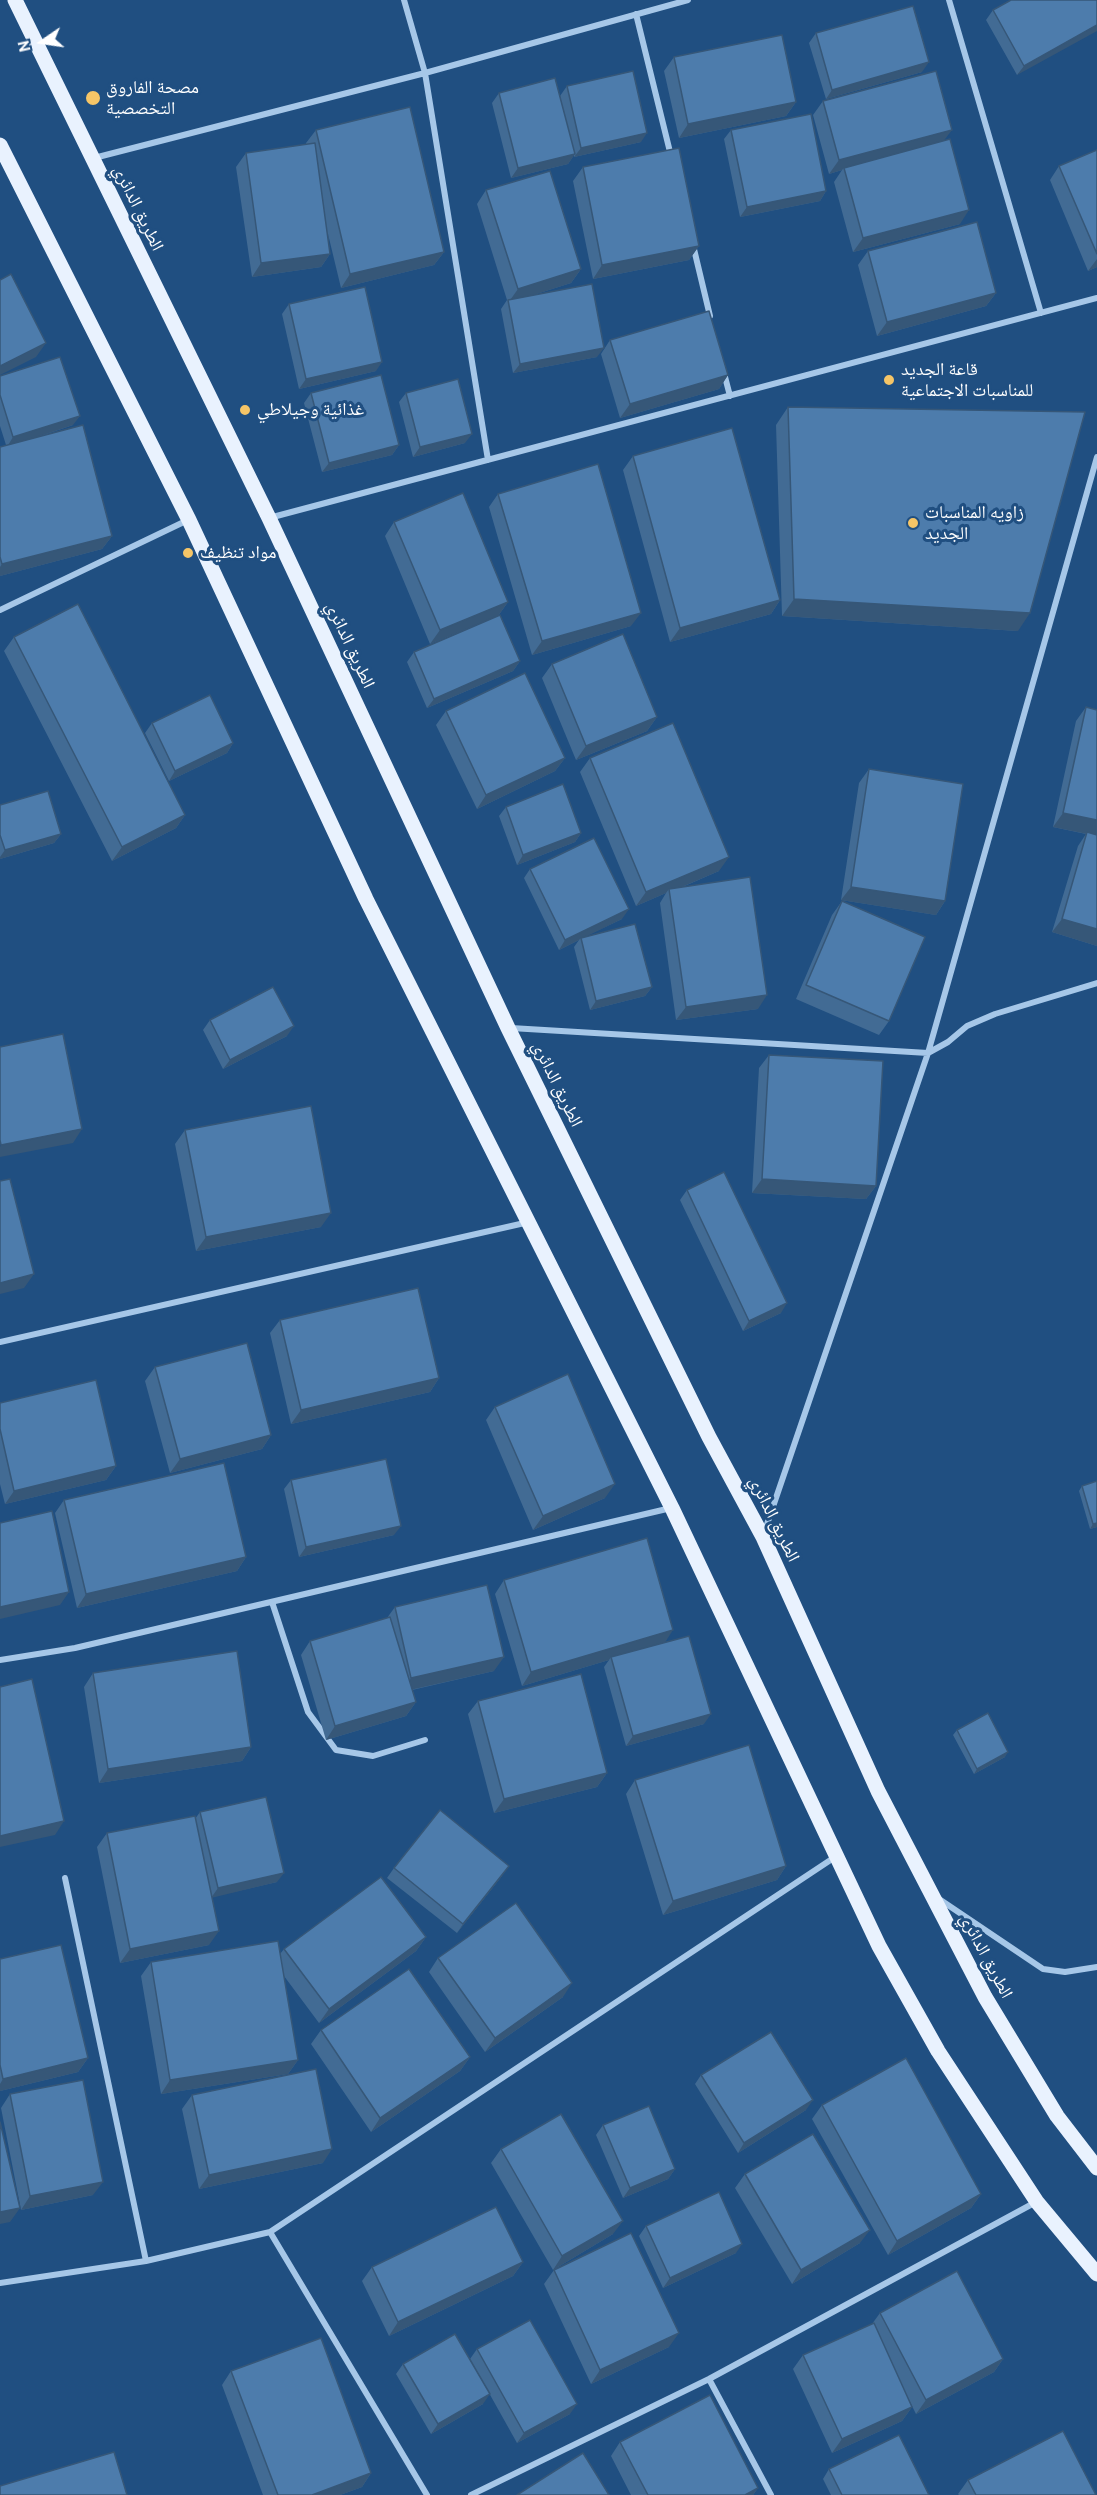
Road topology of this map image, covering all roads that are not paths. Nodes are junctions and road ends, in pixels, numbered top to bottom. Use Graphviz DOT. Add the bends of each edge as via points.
graph roads {
  1 [pos="15,0"];
  2 [pos="404,0"];
  3 [pos="688,0"];
  4 [pos="950,0"];
  5 [pos="636,14"];
  6 [pos="425,73"];
  7 [pos="0,145"];
  8 [pos="92,159"];
  9 [pos="673,165"];
  10 [pos="692,240"];
  11 [pos="1097,298"];
  12 [pos="1041,313"];
  13 [pos="713,329"];
  14 [pos="721,362"];
  15 [pos="730,396"];
  16 [pos="1097,457"];
  17 [pos="488,460"];
  18 [pos="269,518"];
  19 [pos="189,520"];
  20 [pos="0,610"];
  21 [pos="1097,983"];
  22 [pos="508,1028"];
  23 [pos="928,1053"];
  24 [pos="529,1222"];
  25 [pos="0,1342"];
  26 [pos="672,1508"];
  27 [pos="763,1537"];
  28 [pos="272,1602"];
  29 [pos="0,1660"];
  30 [pos="425,1740"];
  31 [pos="836,1856"];
  32 [pos="65,1878"];
  33 [pos="932,1894"];
  34 [pos="1097,1967"];
  35 [pos="1097,2168"];
  36 [pos="1037,2202"];
  37 [pos="270,2232"];
  38 [pos="147,2261"];
  39 [pos="1097,2274"];
  40 [pos="0,2283"];
  41 [pos="709,2379"];
  42 [pos="428,2495"];
  43 [pos="471,2495"];
  44 [pos="771,2495"];
  1 -- 8 [label="main road, الطريق الدائري"];
  2 -- 6 [label="street"];
  3 -- 5 [label="street"];
  4 -- 12 [label="street"];
  5 -- 6 [label="street"];
  5 -- 9 [label="street"];
  6 -- 8 [label="street"];
  6 -- 17 [label="street"];
  7 -- 19 [label="main road"];
  8 -- 18 [label="main road, الطريق الدائري"];
  10 -- 13 [label="street"];
  11 -- 12 [label="street"];
  12 -- 15 [label="street"];
  14 -- 15 [label="street"];
  15 -- 17 [label="street"];
  16 -- 23 [label="street"];
  17 -- 18 [label="street"];
  18 -- 22 [label="main road, الطريق الدائري"];
  19 -- 20 [label="street"];
  19 -- 24 [label="main road" via="366,899"];
  21 -- 23 [label="street" via="995,1014 967,1026"];
  22 -- 23 [label="street"];
  22 -- 27 [label="main road, الطريق الدائري" via="704,1426"];
  23 -- 27 [label="street"];
  24 -- 25 [label="street"];
  24 -- 26 [label="main road"];
  26 -- 28 [label="street"];
  26 -- 31 [label="main road"];
  27 -- 33 [label="main road, الطريق الدائري" via="878,1791"];
  28 -- 29 [label="street" via="75,1648"];
  28 -- 30 [label="street" via="308,1712 336,1750 373,1756"];
  31 -- 36 [label="main road" via="879,1946 938,2051"];
  31 -- 37 [label="street"];
  32 -- 38 [label="street"];
  33 -- 34 [label="street" via="1043,1969 1065,1972"];
  33 -- 35 [label="main road, الطريق الدائري" via="985,1997 1057,2116"];
  36 -- 39 [label="main road"];
  36 -- 41 [label="street"];
  37 -- 38 [label="street"];
  37 -- 42 [label="street"];
  38 -- 40 [label="street"];
  41 -- 43 [label="street"];
  41 -- 44 [label="street"];
}
